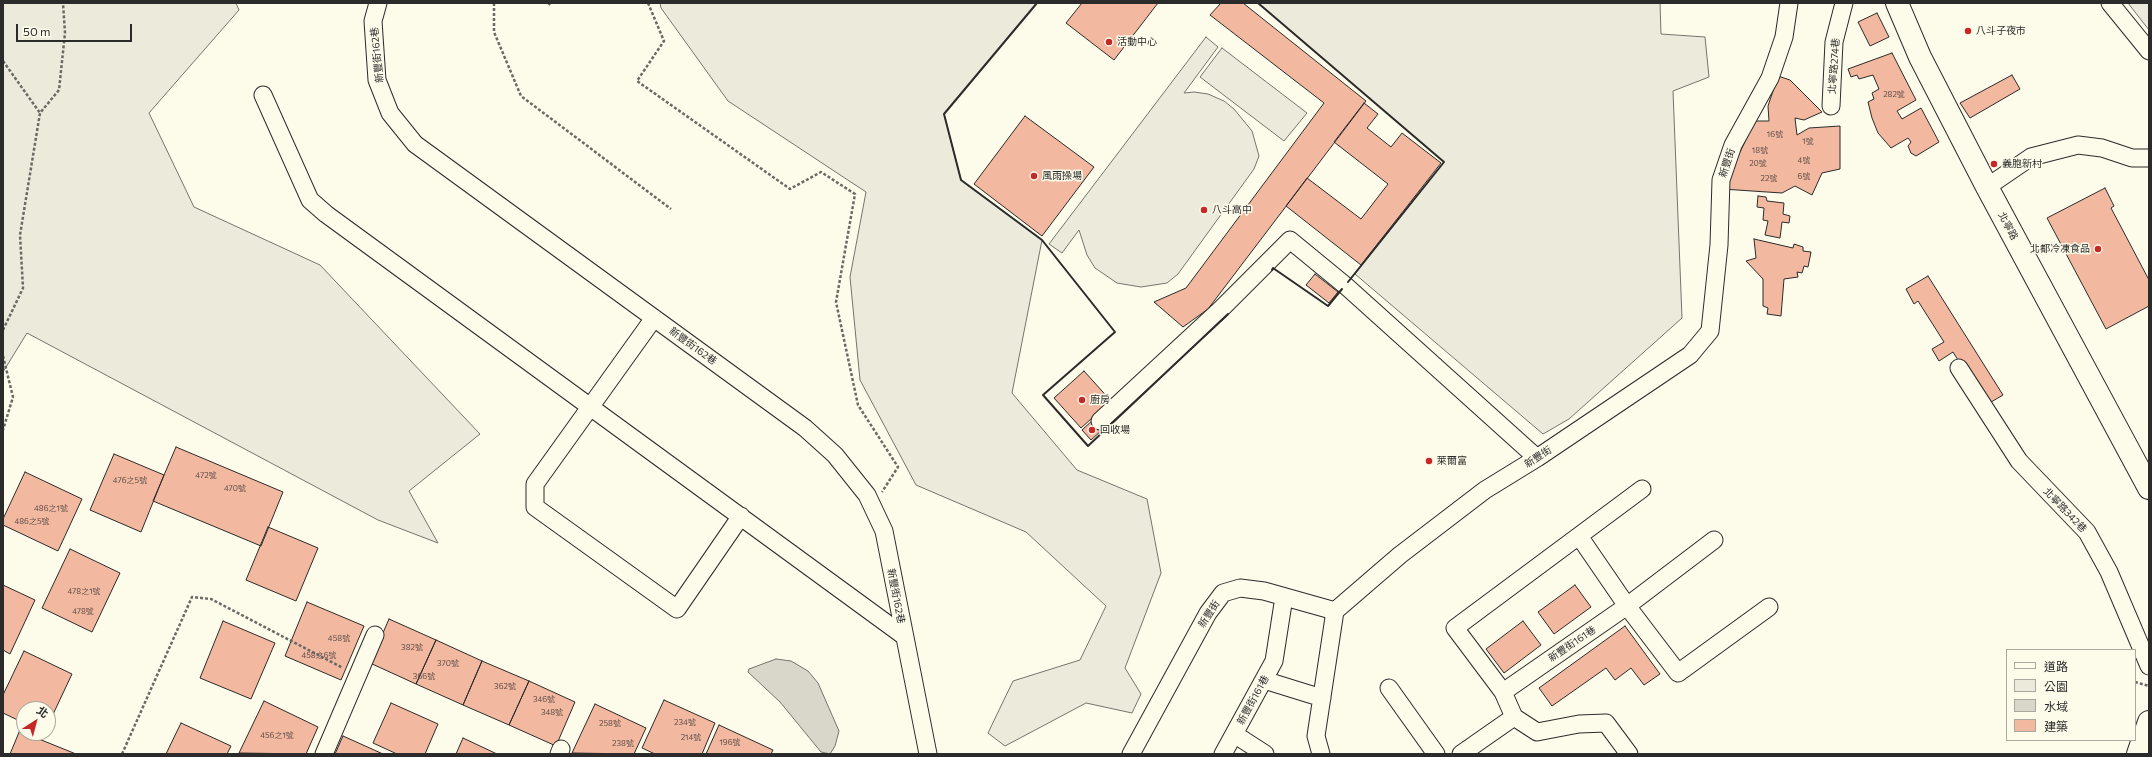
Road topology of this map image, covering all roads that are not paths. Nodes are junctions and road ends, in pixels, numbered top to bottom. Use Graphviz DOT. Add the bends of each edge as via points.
graph roads {
  1 [pos="378,3"];
  2 [pos="1789,3"];
  3 [pos="1844,3"];
  4 [pos="1897,3"];
  5 [pos="2110,3"];
  6 [pos="2149,51"];
  7 [pos="263,94"];
  8 [pos="1831,106"];
  9 [pos="2149,158"];
  10 [pos="1987,187"];
  11 [pos="654,318"];
  12 [pos="1959,368"];
  13 [pos="591,407"];
  14 [pos="1100,421"];
  15 [pos="1537,458"];
  16 [pos="2149,488"];
  17 [pos="1642,489"];
  18 [pos="741,516"];
  19 [pos="1579,536"];
  20 [pos="1714,540"];
  21 [pos="1284,597"];
  22 [pos="1627,606"];
  23 [pos="1769,607"];
  24 [pos="1336,611"];
  25 [pos="375,635"];
  26 [pos="904,636"];
  27 [pos="2149,666"];
  28 [pos="1264,680"];
  29 [pos="1390,688"];
  30 [pos="1503,692"];
  31 [pos="1322,698"];
  32 [pos="1514,717"];
  33 [pos="2149,722"];
  34 [pos="1234,734"];
  35 [pos="324,754"];
  36 [pos="928,754"];
  37 [pos="1131,754"];
  38 [pos="1223,754"];
  39 [pos="1265,754"];
  40 [pos="1321,754"];
  41 [pos="1436,754"];
  42 [pos="1461,754"];
  43 [pos="1629,754"];
  44 [pos="2138,754"];
  1 -- 11 [label="street, 新豐街162巷" via="373,21 377,80 390,113 415,144"];
  2 -- 15 [label="street, 新豐街" via="1784,37 1770,78 1733,145 1721,180 1719,245 1710,331 1690,355"];
  3 -- 8 [label="street, 北寧路274巷" via="1834,42"];
  4 -- 10 [label="main road, 北寧路" via="1920,57"];
  5 -- 6 [label="street"];
  7 -- 13 [label="street" via="310,200"];
  9 -- 10 [label="street" via="2132,158 2102,148 2078,144 2031,156"];
  10 -- 16 [label="main road, 北寧路"];
  11 -- 13 [label="street"];
  11 -- 26 [label="street, 新豐街162巷" via="805,428 835,455 867,495 884,531"];
  12 -- 27 [label="street, 北寧路342巷" via="2019,461 2087,532 2109,572"];
  13 -- 18 [label="street"];
  13 -- 18 [label="street" via="535,484 535,507 677,608"];
  14 -- 15 [label="street" via="1220,310 1290,240 1346,286"];
  15 -- 24 [label="street, 新豐街" via="1485,490 1400,555"];
  17 -- 19 [label="street"];
  18 -- 26 [label="street"];
  19 -- 22 [label="street"];
  19 -- 30 [label="street" via="1455,628"];
  20 -- 22 [label="street, 新豐街161巷"];
  21 -- 24 [label="street, 新豐街"];
  21 -- 28 [label="street, 新豐街161巷" via="1274,661"];
  21 -- 37 [label="street, 新豐街" via="1240,588 1223,593 1208,613"];
  22 -- 23 [label="street" via="1678,673"];
  22 -- 30 [label="street, 新豐街161巷"];
  24 -- 31 [label="street"];
  25 -- 35 [label="street"];
  26 -- 36 [label="street, 新豐街162巷"];
  28 -- 31 [label="street"];
  28 -- 34 [label="street, 新豐街161巷"];
  29 -- 41 [label="street"];
  30 -- 32 [label="street"];
  31 -- 40 [label="street" via="1316,736"];
  32 -- 42 [label="street"];
  32 -- 43 [label="street" via="1537,732 1579,724 1606,723"];
  33 -- 44 [label="main road"];
  34 -- 38 [label="street, 新豐街161巷"];
  34 -- 39 [label="street"];
}
